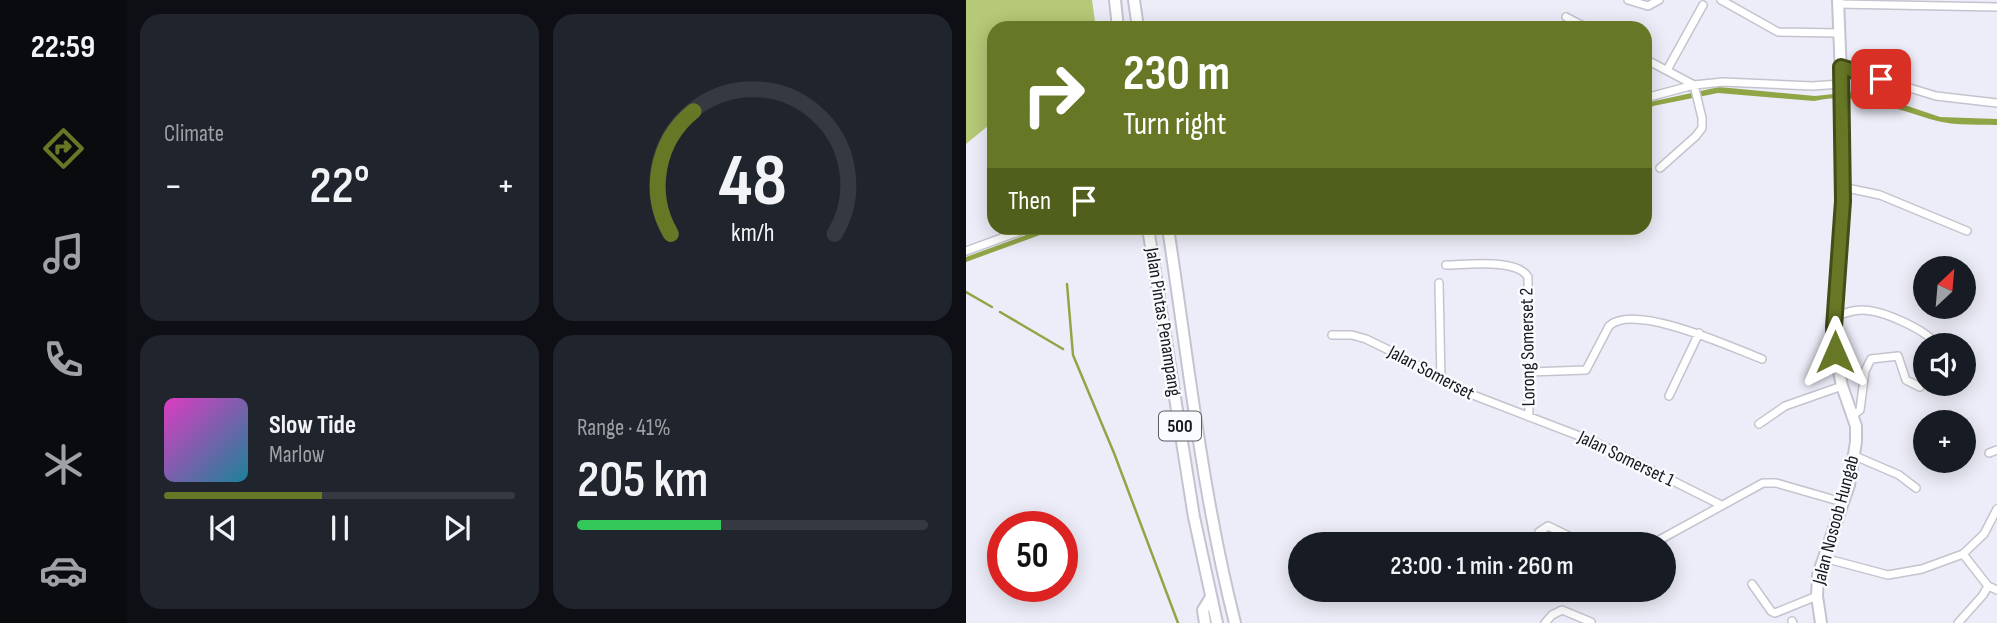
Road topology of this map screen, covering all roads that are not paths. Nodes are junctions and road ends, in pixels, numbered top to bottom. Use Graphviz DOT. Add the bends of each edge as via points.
graph roads {
  1 [pos="1115,0"];
  2 [pos="1134,0"];
  3 [pos="1629,0"];
  4 [pos="1659,0"];
  5 [pos="1721,0"];
  6 [pos="1838,2"];
  7 [pos="1703,5"];
  8 [pos="1997,7"];
  9 [pos="1566,17"];
  10 [pos="1117,21"];
  11 [pos="1137,21"];
  12 [pos="1574,21"];
  13 [pos="1839,33"];
  14 [pos="1652,63"];
  15 [pos="1841,67"];
  16 [pos="1667,71"];
  17 [pos="1841,86"];
  18 [pos="1695,88"];
  19 [pos="1652,97"];
  20 [pos="1997,103"];
  21 [pos="1660,168"];
  22 [pos="1842,187"];
  23 [pos="1967,232"];
  24 [pos="1010,235"];
  25 [pos="1149,235"];
  26 [pos="1169,235"];
  27 [pos="966,251"];
  28 [pos="1446,265"];
  29 [pos="1439,283"];
  30 [pos="1835,317"];
  31 [pos="1924,333"];
  32 [pos="1699,334"];
  33 [pos="1332,335"];
  34 [pos="1762,359"];
  35 [pos="1530,372"];
  36 [pos="1441,381"];
  37 [pos="1913,384"];
  38 [pos="1842,386"];
  39 [pos="1669,396"];
  40 [pos="1852,416"];
  41 [pos="1529,417"];
  42 [pos="1759,424"];
  43 [pos="1855,456"];
  44 [pos="1916,488"];
  45 [pos="1842,502"];
  46 [pos="1721,505"];
  47 [pos="1997,509"];
  48 [pos="1539,532"];
  49 [pos="1560,532"];
  50 [pos="1673,532"];
  51 [pos="1963,554"];
  52 [pos="1824,558"];
  53 [pos="1752,584"];
  54 [pos="1987,586"];
  55 [pos="1997,590"];
  56 [pos="1816,596"];
  57 [pos="1211,597"];
  58 [pos="1232,620"];
  59 [pos="1591,622"];
  60 [pos="1205,623"];
  61 [pos="1217,623"];
  62 [pos="1545,623"];
  63 [pos="1822,623"];
  64 [pos="1958,623"];
  1 -- 10 [label="main road"];
  2 -- 11 [label="main road"];
  3 -- 4 [label="street" via="1647,6"];
  5 -- 13 [label="street" via="1778,32"];
  6 -- 8 [label="street"];
  6 -- 13 [label="main road, Jalan Nosoob Hungab"];
  7 -- 16 [label="street"];
  9 -- 12 [label="street"];
  13 -- 15 [label="main road, Jalan Nosoob Hungab"];
  14 -- 16 [label="street"];
  15 -- 17 [label="main road, Jalan Nosoob Hungab"];
  15 -- 20 [label="street" via="1936,96"];
  16 -- 18 [label="street"];
  17 -- 18 [label="street" via="1732,82"];
  17 -- 22 [label="main road, Jalan Nosoob Hungab"];
  18 -- 19 [label="street"];
  18 -- 21 [label="street" via="1702,128"];
  22 -- 23 [label="street" via="1880,195"];
  22 -- 30 [label="main road, Jalan Nosoob Hungab"];
  24 -- 27 [label="street"];
  25 -- 57 [label="main road, Jalan Pintas Penampang / 500"];
  26 -- 58 [label="main road, Jalan Pintas Penampang / 500" via="1196,423"];
  28 -- 35 [label="street, Lorong Somerset 2" via="1509,265 1528,277"];
  29 -- 36 [label="street"];
  30 -- 31 [label="street" via="1872,310"];
  30 -- 38 [label="main road, Jalan Nosoob Hungab" via="1835,352"];
  32 -- 34 [label="street"];
  32 -- 35 [label="street" via="1676,325 1619,320 1605,331 1586,370"];
  32 -- 39 [label="street"];
  33 -- 36 [label="street, Jalan Somerset" via="1366,339"];
  35 -- 41 [label="street, Lorong Somerset 2"];
  36 -- 41 [label="street, Jalan Somerset"];
  37 -- 40 [label="street" via="1906,380 1898,356 1871,359 1860,410"];
  38 -- 40 [label="main road, Jalan Nosoob Hungab"];
  38 -- 42 [label="street" via="1785,406"];
  40 -- 43 [label="main road, Jalan Nosoob Hungab"];
  41 -- 46 [label="street, Jalan Somerset 1" via="1595,442"];
  43 -- 44 [label="street" via="1899,475"];
  43 -- 45 [label="main road, Jalan Nosoob Hungab"];
  45 -- 46 [label="street" via="1768,482"];
  45 -- 52 [label="main road, Jalan Nosoob Hungab"];
  46 -- 50 [label="street"];
  47 -- 51 [label="street" via="1984,534"];
  48 -- 49 [label="street" via="1548,526"];
  51 -- 52 [label="street" via="1923,569 1888,575"];
  51 -- 54 [label="street"];
  52 -- 56 [label="main road, Jalan Nosoob Hungab"];
  53 -- 56 [label="street" via="1775,613"];
  54 -- 55 [label="street"];
  54 -- 64 [label="street"];
  56 -- 63 [label="main road, Jalan Nosoob Hungab"];
  57 -- 60 [label="main road" via="1203,610"];
  57 -- 61 [label="main road, Jalan Pintas Penampang / 500"];
  59 -- 62 [label="street" via="1562,610"];
}
